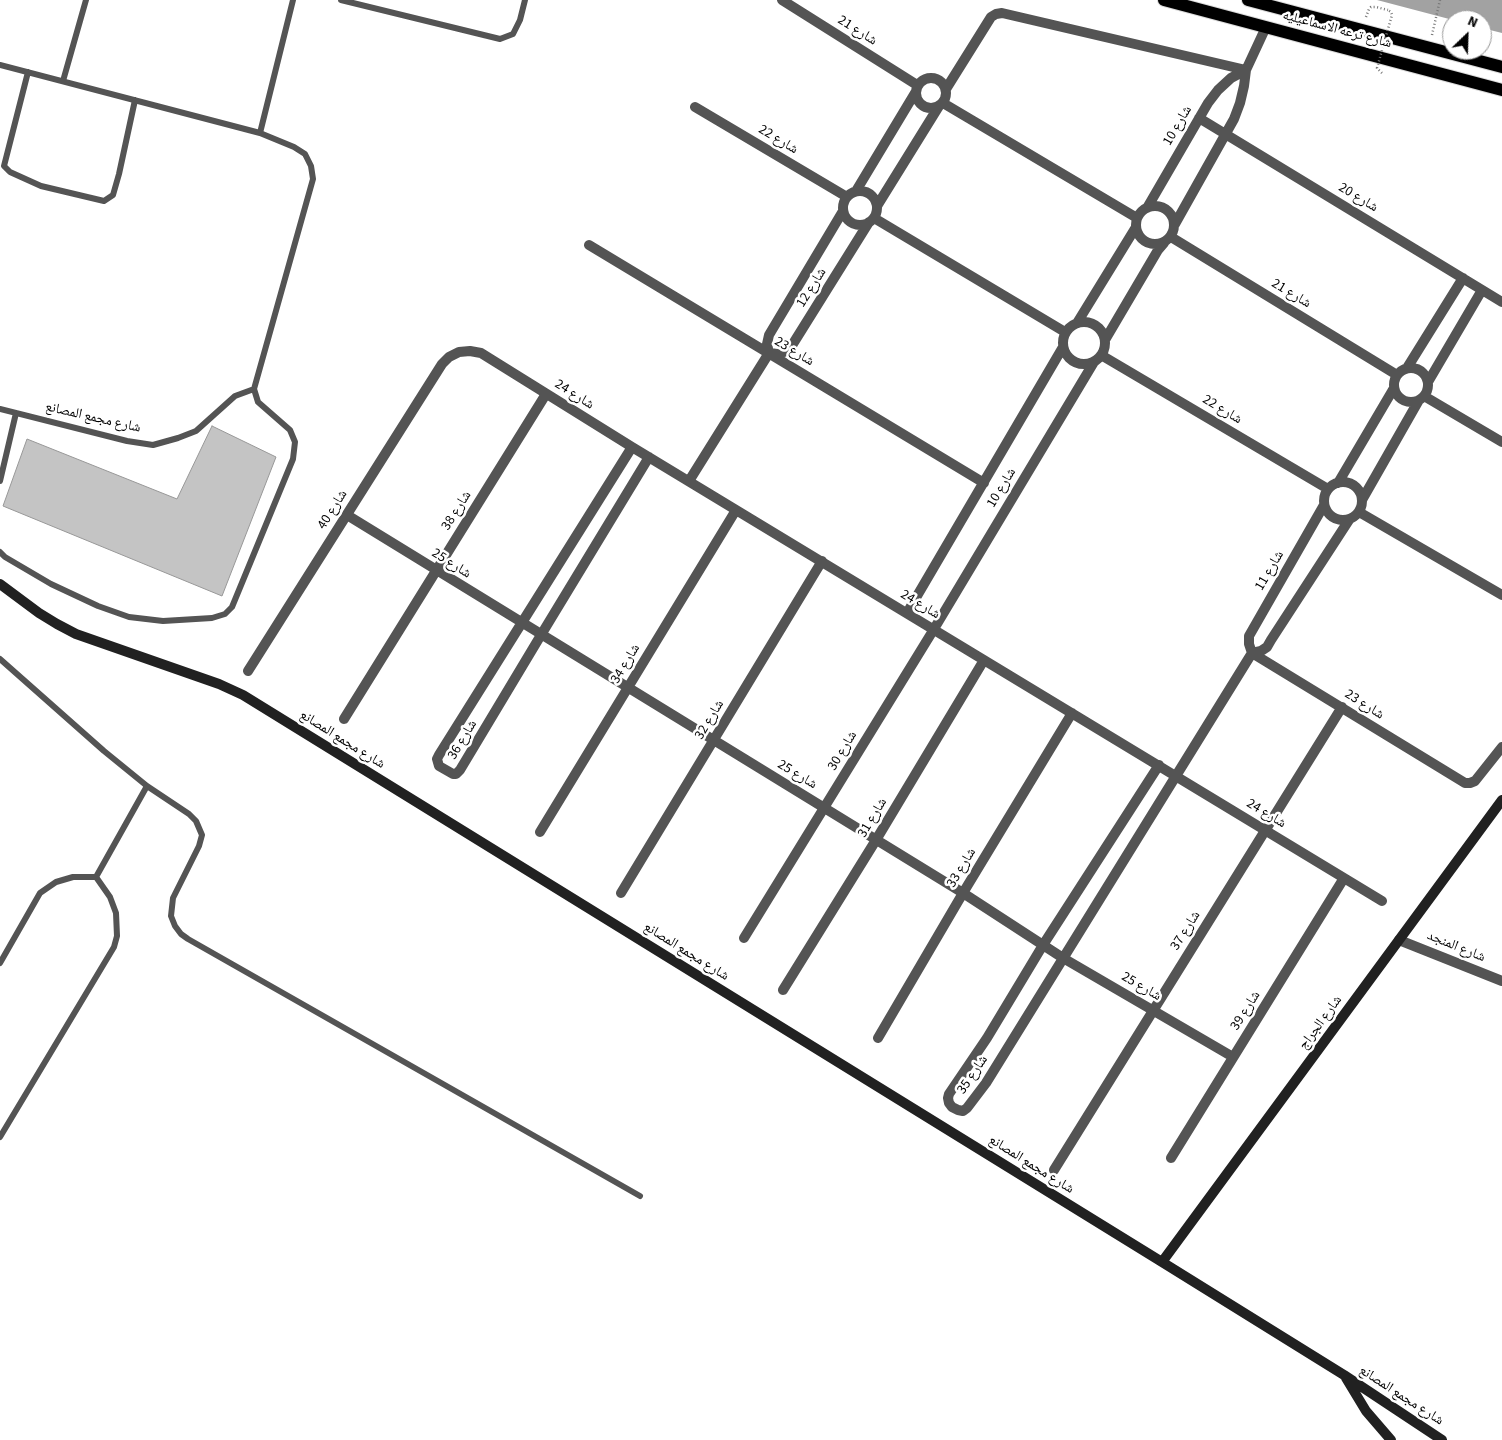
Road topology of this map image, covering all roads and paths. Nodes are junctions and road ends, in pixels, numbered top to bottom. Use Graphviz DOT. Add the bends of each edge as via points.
graph roads {
  1 [pos="86,0"];
  2 [pos="293,0"];
  3 [pos="341,0"];
  4 [pos="525,0"];
  5 [pos="782,0"];
  6 [pos="1164,0"];
  7 [pos="1248,0"];
  8 [pos="1440,0"];
  9 [pos="359,2"];
  10 [pos="1368,12"];
  11 [pos="1266,27"];
  12 [pos="1433,29"];
  13 [pos="0,65"];
  14 [pos="1502,67"];
  15 [pos="1246,70"];
  16 [pos="28,72"];
  17 [pos="1382,73"];
  18 [pos="63,81"];
  19 [pos="916,89"];
  20 [pos="946,89"];
  21 [pos="1502,90"];
  22 [pos="135,100"];
  23 [pos="941,104"];
  24 [pos="695,107"];
  25 [pos="1199,118"];
  26 [pos="260,133"];
  27 [pos="1225,134"];
  28 [pos="856,191"];
  29 [pos="847,197"];
  30 [pos="877,206"];
  31 [pos="1146,208"];
  32 [pos="843,211"];
  33 [pos="871,220"];
  34 [pos="1137,222"];
  35 [pos="1175,224"];
  36 [pos="1168,240"];
  37 [pos="589,246"];
  38 [pos="1462,278"];
  39 [pos="1482,290"];
  40 [pos="1502,302"];
  41 [pos="1077,323"];
  42 [pos="1065,332"];
  43 [pos="1105,340"];
  44 [pos="1063,347"];
  45 [pos="769,353"];
  46 [pos="1098,358"];
  47 [pos="442,364"];
  48 [pos="1407,368"];
  49 [pos="1397,375"];
  50 [pos="1428,382"];
  51 [pos="1394,388"];
  52 [pos="254,389"];
  53 [pos="546,394"];
  54 [pos="1422,398"];
  55 [pos="0,409"];
  56 [pos="16,413"];
  57 [pos="1502,442"];
  58 [pos="632,447"];
  59 [pos="649,457"];
  60 [pos="0,481"];
  61 [pos="689,481"];
  62 [pos="984,482"];
  63 [pos="1338,483"];
  64 [pos="1328,489"];
  65 [pos="1362,500"];
  66 [pos="1324,505"];
  67 [pos="736,510"];
  68 [pos="1359,512"];
  69 [pos="347,515"];
  70 [pos="1349,520"];
  71 [pos="0,552"];
  72 [pos="822,561"];
  73 [pos="436,570"];
  74 [pos="0,584"];
  75 [pos="1502,595"];
  76 [pos="907,613"];
  77 [pos="522,623"];
  78 [pos="934,629"];
  79 [pos="541,635"];
  80 [pos="1252,653"];
  81 [pos="0,659"];
  82 [pos="984,660"];
  83 [pos="248,671"];
  84 [pos="628,688"];
  85 [pos="1342,707"];
  86 [pos="1072,713"];
  87 [pos="344,719"];
  88 [pos="714,741"];
  89 [pos="1502,747"];
  90 [pos="1159,765"];
  91 [pos="1176,776"];
  92 [pos="147,786"];
  93 [pos="1502,800"];
  94 [pos="824,808"];
  95 [pos="1265,830"];
  96 [pos="540,832"];
  97 [pos="876,840"];
  98 [pos="96,877"];
  99 [pos="1344,878"];
  100 [pos="622,893"];
  101 [pos="963,893"];
  102 [pos="1382,900"];
  103 [pos="744,938"];
  104 [pos="1399,940"];
  105 [pos="1043,945"];
  106 [pos="1063,958"];
  107 [pos="0,963"];
  108 [pos="1502,981"];
  109 [pos="783,990"];
  110 [pos="1154,1010"];
  111 [pos="878,1038"];
  112 [pos="1233,1057"];
  113 [pos="0,1137"];
  114 [pos="1171,1158"];
  115 [pos="1054,1170"];
  116 [pos="640,1196"];
  117 [pos="1162,1262"];
  118 [pos="1344,1375"];
  119 [pos="1391,1440"];
  120 [pos="1442,1440"];
  1 -- 18 [label="lane"];
  2 -- 26 [label="lane"];
  3 -- 9 [label="lane"];
  4 -- 9 [label="lane" via="513,34 500,39"];
  5 -- 19 [label="street, شارع 21"];
  6 -- 11 [label="main road, شارع ترعه الاسماعيليه"];
  7 -- 14 [label="main road, شارع ترعه الاسماعيليه"];
  8 -- 12 [label="path"];
  10 -- 17 [label="path, bridge" via="1373,6 1388,10 1392,16 1377,68"];
  11 -- 15 [label="street"];
  11 -- 21 [label="main road, شارع ترعه الاسماعيليه"];
  13 -- 16 [label="lane"];
  15 -- 20 [label="street" via="1008,14 996,14"];
  15 -- 25 [label="street, شارع 10" via="1218,90"];
  15 -- 27 [label="street" via="1240,103"];
  16 -- 18 [label="lane"];
  16 -- 22 [label="lane" via="4,166 41,186 104,201 113,195"];
  18 -- 22 [label="lane"];
  19 -- 20 [label="street" via="922,81 933,78"];
  19 -- 23 [label="street" via="919,103 923,106 929,108"];
  19 -- 28 [label="street"];
  20 -- 23 [label="street"];
  22 -- 26 [label="lane"];
  23 -- 30 [label="street"];
  23 -- 34 [label="street"];
  24 -- 29 [label="street, شارع 22"];
  25 -- 27 [label="street, شارع 20"];
  25 -- 31 [label="street, شارع 10"];
  26 -- 52 [label="lane" via="305,154 313,180"];
  27 -- 35 [label="street"];
  27 -- 38 [label="street, شارع 20"];
  28 -- 29 [label="street"];
  28 -- 30 [label="street" via="872,196"];
  29 -- 32 [label="street"];
  30 -- 33 [label="street"];
  31 -- 34 [label="street"];
  31 -- 35 [label="street" via="1154,206 1168,210"];
  32 -- 33 [label="street" via="850,222 856,224"];
  32 -- 45 [label="street, شارع 12" via="768,334"];
  33 -- 42 [label="street"];
  33 -- 45 [label="street, شارع 12" via="791,347 777,354"];
  34 -- 36 [label="street" via="1138,234 1143,240 1150,244"];
  34 -- 41 [label="street"];
  35 -- 36 [label="street"];
  36 -- 43 [label="street" via="1158,250"];
  36 -- 49 [label="street, شارع 21"];
  37 -- 45 [label="street, شارع 23"];
  38 -- 39 [label="street, شارع 20"];
  38 -- 48 [label="street"];
  39 -- 40 [label="street, شارع 20"];
  39 -- 50 [label="street"];
  41 -- 42 [label="street"];
  41 -- 43 [label="street" via="1084,322 1098,328"];
  42 -- 44 [label="street"];
  43 -- 46 [label="street"];
  44 -- 46 [label="street" via="1071,360 1078,364"];
  44 -- 62 [label="street, شارع 10"];
  45 -- 61 [label="street, شارع 12"];
  45 -- 62 [label="street, شارع 23"];
  46 -- 64 [label="street, شارع 22"];
  46 -- 78 [label="street, شارع 10"];
  47 -- 53 [label="street, شارع 24" via="459,352 481,353"];
  47 -- 69 [label="street, شارع 40"];
  48 -- 49 [label="street"];
  48 -- 50 [label="street" via="1423,372"];
  49 -- 51 [label="street"];
  50 -- 54 [label="street"];
  51 -- 54 [label="street" via="1396,394 1407,402"];
  51 -- 63 [label="street"];
  52 -- 56 [label="lane, شارع مجمع المصانع" via="235,396 196,431 153,445"];
  52 -- 71 [label="lane" via="258,402 290,430 295,442 293,459 232,607 225,614 212,618 163,621 129,617 51,584"];
  53 -- 58 [label="street, شارع 24"];
  53 -- 73 [label="street, شارع 38"];
  54 -- 57 [label="street"];
  54 -- 65 [label="street"];
  55 -- 56 [label="lane, شارع مجمع المصانع"];
  56 -- 60 [label="lane"];
  58 -- 59 [label="street, شارع 24"];
  58 -- 77 [label="street, شارع 36"];
  59 -- 61 [label="street, شارع 24"];
  59 -- 79 [label="street, شارع 36"];
  61 -- 67 [label="street, شارع 24"];
  62 -- 76 [label="street, شارع 10"];
  63 -- 64 [label="street"];
  63 -- 65 [label="street" via="1345,482 1357,488"];
  64 -- 66 [label="street"];
  65 -- 68 [label="street"];
  66 -- 70 [label="street" via="1336,519"];
  66 -- 80 [label="street, شارع 11" via="1250,636"];
  67 -- 72 [label="street, شارع 24"];
  67 -- 84 [label="street, شارع 34"];
  68 -- 70 [label="street"];
  68 -- 75 [label="street"];
  69 -- 73 [label="street, شارع 25"];
  69 -- 83 [label="street, شارع 40"];
  70 -- 80 [label="street, شارع 11" via="1272,640"];
  72 -- 76 [label="street, شارع 24"];
  72 -- 88 [label="street, شارع 32"];
  73 -- 77 [label="street, شارع 25"];
  73 -- 87 [label="street, شارع 38"];
  74 -- 117 [label="street, شارع مجمع المصانع" via="39,613 76,634 242,695"];
  76 -- 78 [label="street, شارع 24"];
  77 -- 79 [label="street, شارع 25"];
  77 -- 79 [label="street, شارع 36" via="439,755 439,766 453,774 460,770"];
  78 -- 82 [label="street, شارع 24"];
  78 -- 94 [label="street, شارع 30"];
  79 -- 84 [label="street, شارع 25"];
  80 -- 85 [label="street, شارع 23"];
  80 -- 91 [label="street, شارع 11"];
  81 -- 92 [label="lane"];
  82 -- 86 [label="street, شارع 24"];
  82 -- 97 [label="street, شارع 31"];
  84 -- 88 [label="street, شارع 25"];
  84 -- 96 [label="street, شارع 34"];
  85 -- 89 [label="street, شارع 23" via="1465,783 1476,781"];
  85 -- 95 [label="street, شارع 37"];
  86 -- 90 [label="street, شارع 24"];
  86 -- 101 [label="street, شارع 33"];
  88 -- 94 [label="street, شارع 25"];
  88 -- 100 [label="street, شارع 32"];
  90 -- 91 [label="street, شارع 24"];
  90 -- 105 [label="street, شارع 35"];
  91 -- 95 [label="street, شارع 24"];
  91 -- 106 [label="street, شارع 35"];
  92 -- 98 [label="lane"];
  92 -- 116 [label="lane" via="189,814 202,835 173,898 171,916 175,926 188,940"];
  93 -- 104 [label="street, شارع الجراج"];
  94 -- 97 [label="street, شارع 25"];
  94 -- 103 [label="street, شارع 30"];
  95 -- 99 [label="street, شارع 24"];
  95 -- 110 [label="street, شارع 37"];
  97 -- 101 [label="street, شارع 25"];
  97 -- 109 [label="street, شارع 31"];
  98 -- 107 [label="lane" via="74,877 56,882 40,893"];
  98 -- 113 [label="lane" via="110,896 116,913 114,947"];
  99 -- 102 [label="street, شارع 24"];
  99 -- 112 [label="street, شارع 39"];
  101 -- 105 [label="street, شارع 25"];
  101 -- 111 [label="street, شارع 33"];
  104 -- 108 [label="street, شارع المنجد"];
  104 -- 117 [label="street, شارع الجراج"];
  105 -- 106 [label="street, شارع 25"];
  105 -- 106 [label="street, شارع 35" via="949,1094 952,1107 963,1110 973,1101"];
  106 -- 110 [label="street, شارع 25"];
  110 -- 112 [label="street, شارع 25"];
  110 -- 115 [label="street, شارع 37"];
  112 -- 114 [label="street, شارع 39"];
  117 -- 118 [label="street, شارع مجمع المصانع"];
  118 -- 119 [label="street, شارع مجمع المصانع" via="1366,1411"];
  118 -- 120 [label="street, شارع مجمع المصانع"];
}
